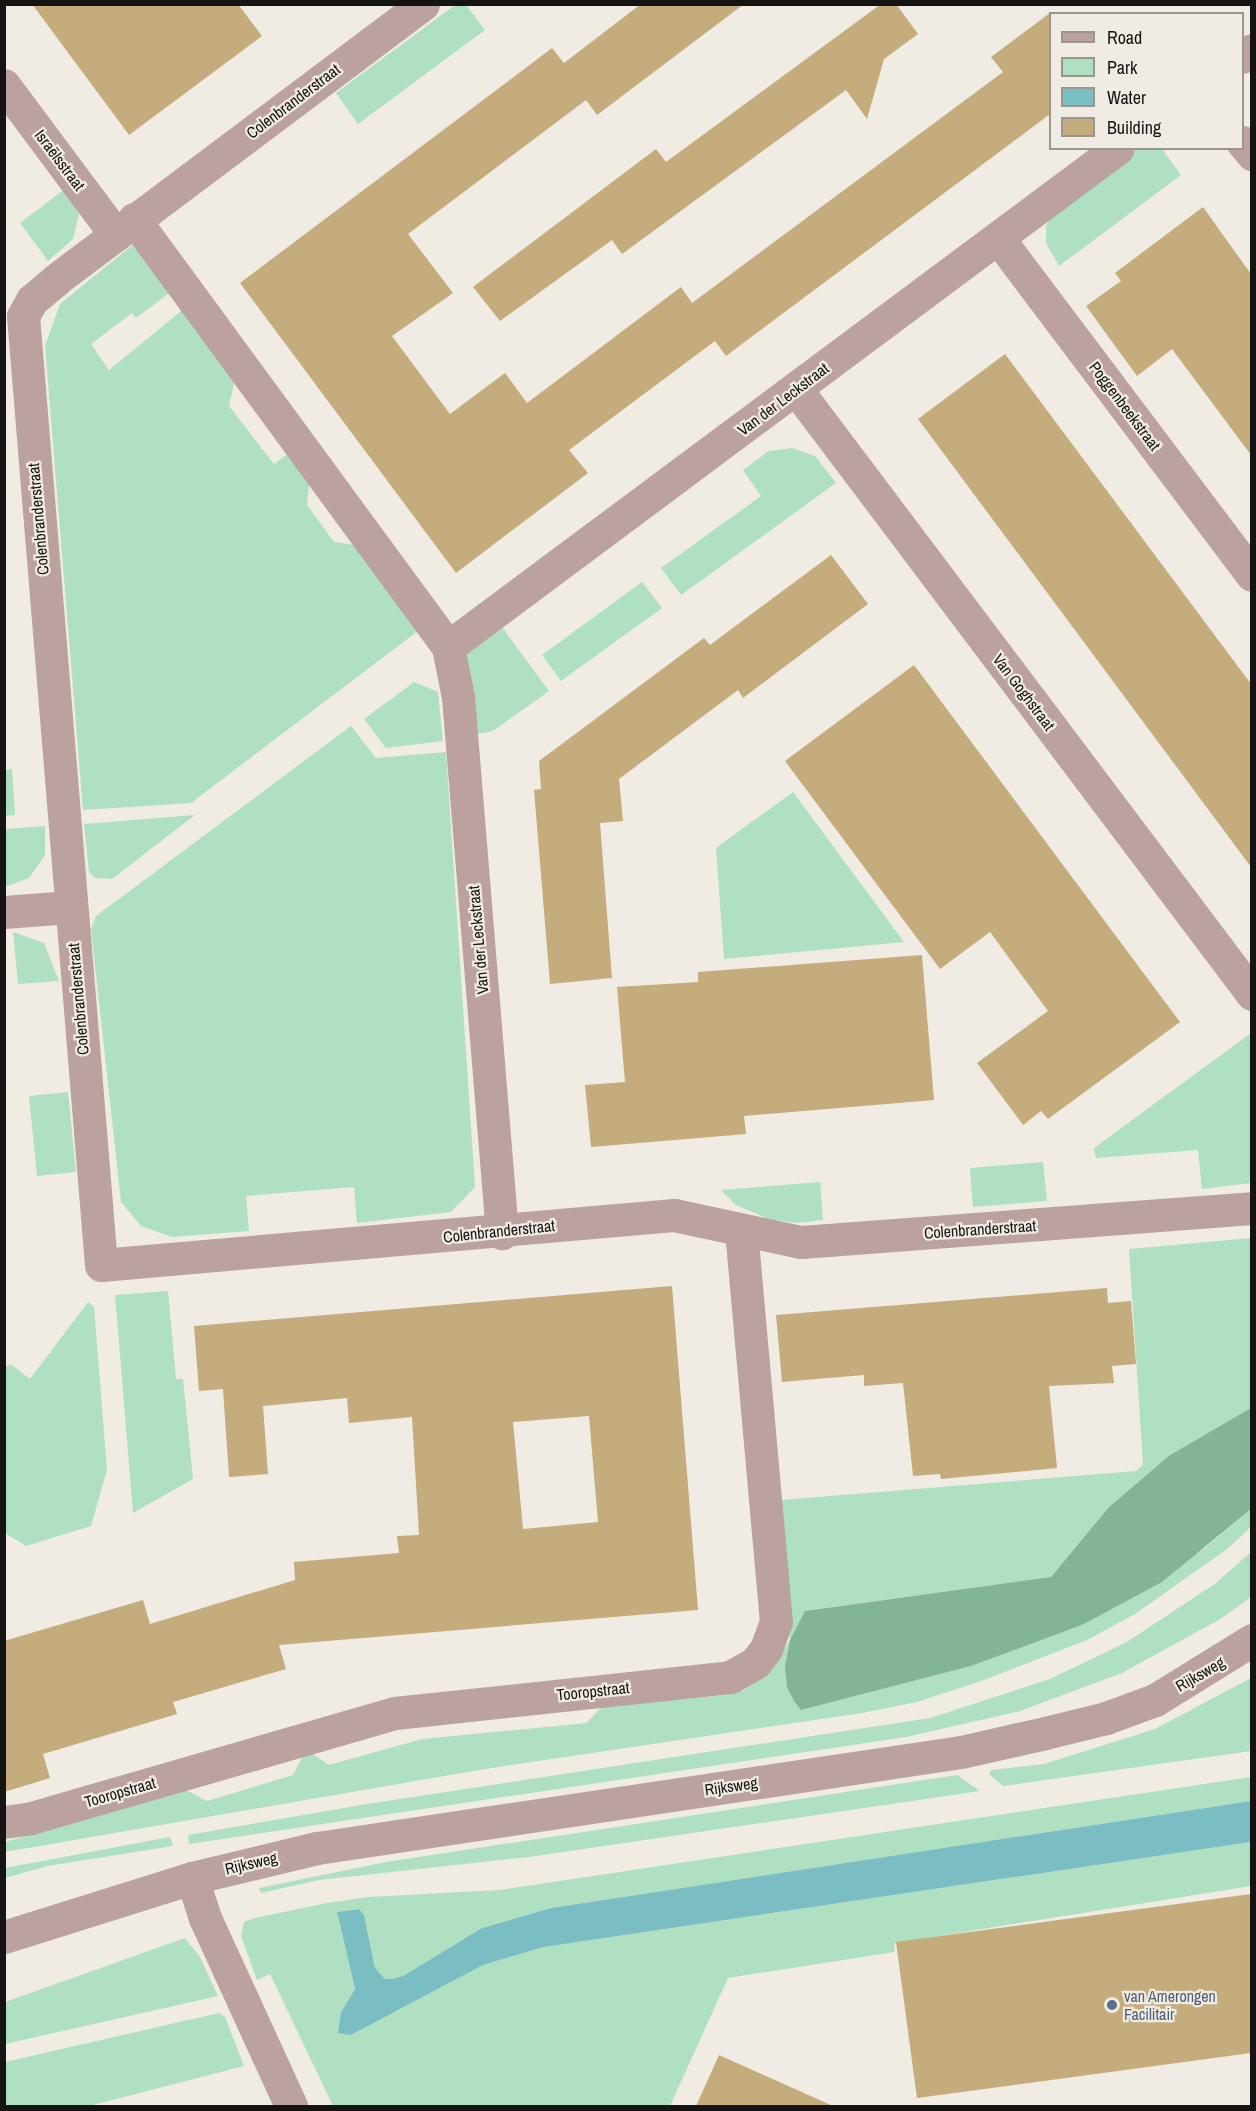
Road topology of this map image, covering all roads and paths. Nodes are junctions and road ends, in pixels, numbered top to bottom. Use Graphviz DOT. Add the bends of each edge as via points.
graph roads {
  1 [pos="423,4"];
  2 [pos="4,85"];
  3 [pos="1115,150"];
  4 [pos="125,227"];
  5 [pos="998,238"];
  6 [pos="796,390"];
  7 [pos="1251,575"];
  8 [pos="448,647"];
  9 [pos="70,907"];
  10 [pos="4,912"];
  11 [pos="1251,994"];
  12 [pos="1251,1208"];
  13 [pos="741,1232"];
  14 [pos="502,1233"];
  15 [pos="1251,1640"];
  16 [pos="4,1822"];
  17 [pos="192,1878"];
  18 [pos="4,1937"];
  19 [pos="291,2106"];
  1 -- 4 [label="street, Colenbranderstraat"];
  2 -- 4 [label="street, Israëlsstraat"];
  3 -- 5 [label="street, Van der Leckstraat"];
  4 -- 8 [label="street, Van der Leckstraat" via="308,454"];
  4 -- 9 [label="street, Colenbranderstraat" via="32,300 23,316"];
  5 -- 6 [label="street, Van der Leckstraat"];
  5 -- 7 [label="street, Poggenbeekstraat"];
  6 -- 8 [label="street, Van der Leckstraat"];
  6 -- 11 [label="street, Van Goghstraat"];
  8 -- 14 [label="street, Van der Leckstraat" via="458,697"];
  9 -- 10 [label="street"];
  9 -- 14 [label="street, Colenbranderstraat" via="101,1265"];
  12 -- 13 [label="street, Colenbranderstraat" via="801,1242"];
  13 -- 14 [label="street, Colenbranderstraat" via="674,1215"];
  13 -- 16 [label="street, Tooropstraat" via="776,1622 766,1649 755,1664 730,1677 395,1713 31,1818"];
  15 -- 17 [label="street, Rijksweg" via="1155,1700 1106,1718 961,1752 317,1848"];
  17 -- 18 [label="street, Rijksweg"];
  17 -- 19 [label="street" via="205,1918"];
}
